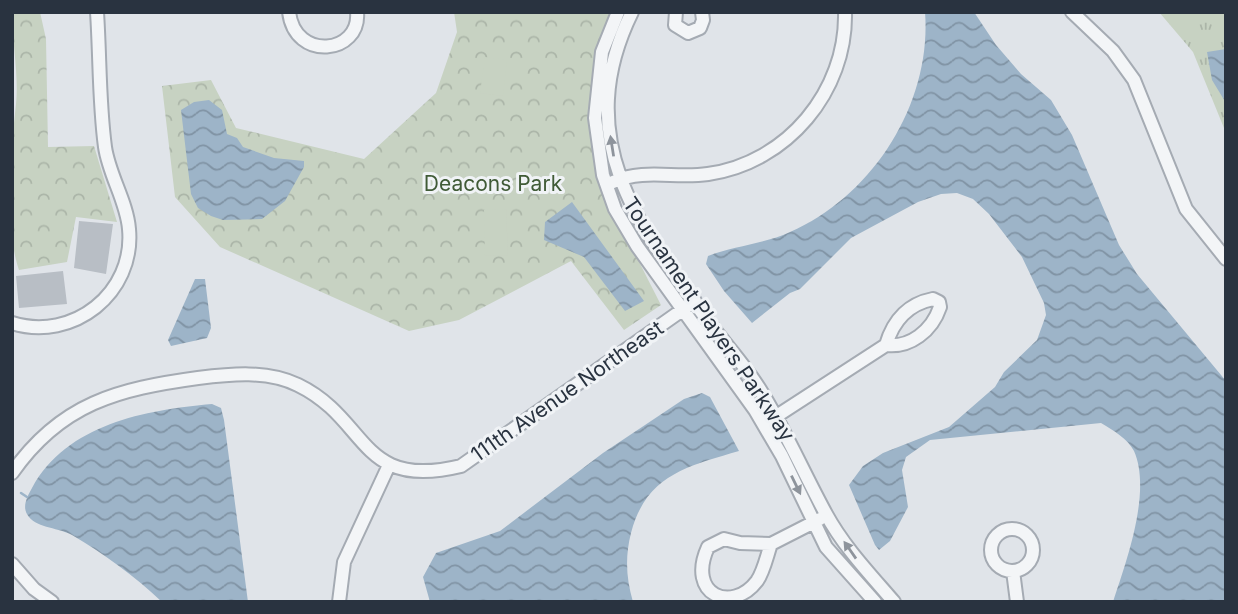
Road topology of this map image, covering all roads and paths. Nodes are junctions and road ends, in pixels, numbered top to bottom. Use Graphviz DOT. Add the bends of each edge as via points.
graph roads {
  1 [pos="97,12"];
  2 [pos="289,12"];
  3 [pos="358,12"];
  4 [pos="618,12"];
  5 [pos="632,12"];
  6 [pos="676,12"];
  7 [pos="702,12"];
  8 [pos="845,12"];
  9 [pos="1072,12"];
  10 [pos="619,180"];
  11 [pos="606,185"];
  12 [pos="1226,260"];
  13 [pos="695,301"];
  14 [pos="683,309"];
  15 [pos="12,323"];
  16 [pos="886,345"];
  17 [pos="777,416"];
  18 [pos="764,425"];
  19 [pos="389,465"];
  20 [pos="12,473"];
  21 [pos="827,515"];
  22 [pos="814,522"];
  23 [pos="771,544"];
  24 [pos="12,564"];
  25 [pos="1013,571"];
  26 [pos="52,602"];
  27 [pos="339,602"];
  28 [pos="875,602"];
  29 [pos="894,602"];
  30 [pos="1017,602"];
  1 -- 15 [label="street" via="105,147 129,227 120,279 96,309 73,321 34,328"];
  2 -- 3 [label="street" via="296,35 324,47 346,39"];
  4 -- 11 [label="street, Tournament Players Parkway" via="602,52 597,85 595,118"];
  10 -- 5 [label="street, Tournament Players Parkway, one-way" via="611,143 609,86 615,54"];
  6 -- 7 [label="street" via="676,25 688,33 700,27"];
  8 -- 10 [label="street" via="842,53 829,87 809,117 784,142 753,161 723,171 644,174"];
  9 -- 12 [label="street" via="1113,51 1134,80 1186,209"];
  10 -- 11 [label="street"];
  10 -- 13 [label="street, Tournament Players Parkway" via="633,212"];
  11 -- 14 [label="street, Tournament Players Parkway" via="637,246"];
  13 -- 14 [label="street, 111th Avenue Northeast"];
  13 -- 17 [label="street, Tournament Players Parkway"];
  14 -- 18 [label="street, Tournament Players Parkway"];
  14 -- 19 [label="street, 111th Avenue Northeast" via="461,466 421,473"];
  16 -- 17 [label="street"];
  17 -- 18 [label="street"];
  17 -- 21 [label="street, Tournament Players Parkway"];
  18 -- 22 [label="street, Tournament Players Parkway, one-way"];
  19 -- 20 [label="street, 111th Avenue Northeast" via="372,455 311,392 270,377 232,374 150,384 106,396 48,430"];
  19 -- 27 [label="street" via="344,562"];
  21 -- 22 [label="street"];
  29 -- 21 [label="street, Tournament Players Parkway, one-way" via="854,556"];
  22 -- 23 [label="street"];
  22 -- 28 [label="street, Tournament Players Parkway" via="826,547"];
  23 -- 23 [label="street" via="715,542 703,558 700,574 704,587 716,596 732,597 745,591 757,581"];
  24 -- 26 [label="street"];
  25 -- 30 [label="street"];
}
